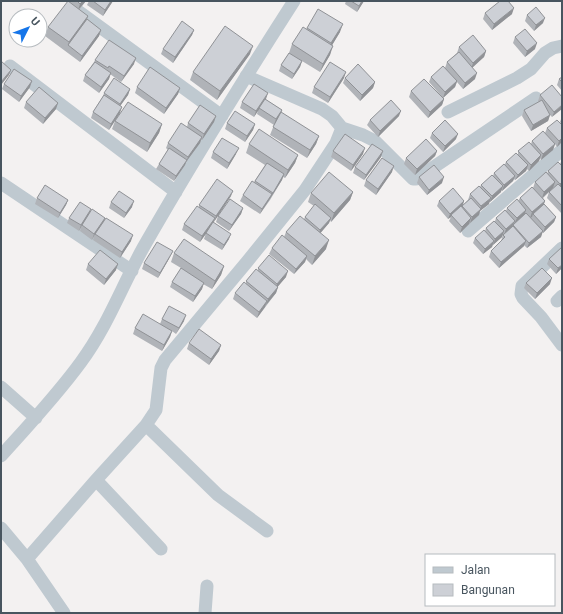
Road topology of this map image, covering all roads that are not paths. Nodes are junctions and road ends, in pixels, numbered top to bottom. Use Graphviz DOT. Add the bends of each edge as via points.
graph roads {
  1 [pos="294,1"];
  2 [pos="78,11"];
  3 [pos="562,46"];
  4 [pos="10,66"];
  5 [pos="246,76"];
  6 [pos="536,98"];
  7 [pos="448,112"];
  8 [pos="222,116"];
  9 [pos="342,128"];
  10 [pos="562,150"];
  11 [pos="1,183"];
  12 [pos="176,192"];
  13 [pos="468,232"];
  14 [pos="562,248"];
  15 [pos="132,271"];
  16 [pos="562,345"];
  17 [pos="1,387"];
  18 [pos="36,418"];
  19 [pos="146,425"];
  20 [pos="1,456"];
  21 [pos="96,480"];
  22 [pos="1,528"];
  23 [pos="267,531"];
  24 [pos="161,548"];
  25 [pos="27,560"];
  26 [pos="207,586"];
  27 [pos="64,613"];
  28 [pos="204,613"];
  1 -- 5 [label="street"];
  2 -- 8 [label="street"];
  3 -- 7 [label="street" via="545,53 531,69 517,78"];
  4 -- 12 [label="street"];
  5 -- 8 [label="street"];
  5 -- 9 [label="street" via="322,109"];
  6 -- 9 [label="street" via="416,179 413,179 375,141 363,134"];
  8 -- 12 [label="street"];
  9 -- 19 [label="street" via="336,143 305,190 165,360 161,368 156,410"];
  10 -- 13 [label="street"];
  11 -- 15 [label="street"];
  12 -- 15 [label="street"];
  14 -- 16 [label="street" via="522,286 521,290 524,298"];
  15 -- 18 [label="street" via="103,329 81,362"];
  17 -- 18 [label="street"];
  18 -- 20 [label="street"];
  19 -- 21 [label="street"];
  19 -- 23 [label="street" via="218,495"];
  21 -- 24 [label="street"];
  21 -- 25 [label="street"];
  22 -- 25 [label="street"];
  25 -- 27 [label="street"];
  26 -- 28 [label="street"];
}
